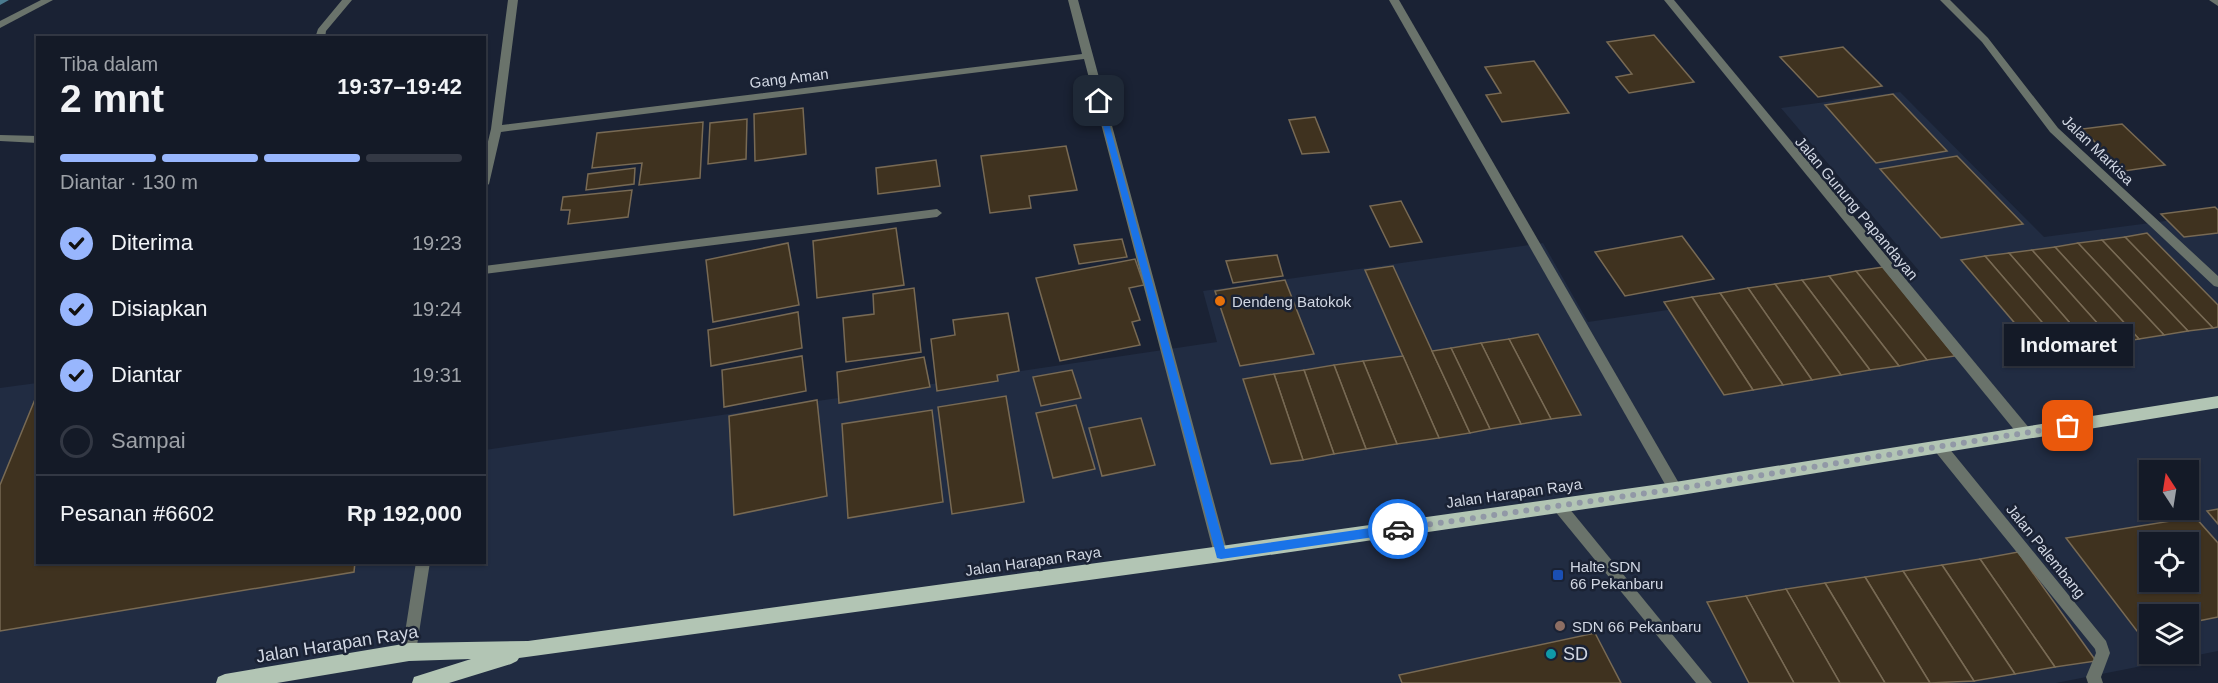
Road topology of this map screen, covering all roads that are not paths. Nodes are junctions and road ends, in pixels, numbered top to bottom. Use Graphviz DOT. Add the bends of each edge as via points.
graph roads {
  1 [pos="48,0"];
  2 [pos="347,0"];
  3 [pos="513,0"];
  4 [pos="1073,0"];
  5 [pos="1394,0"];
  6 [pos="1669,0"];
  7 [pos="1945,0"];
  8 [pos="2214,0"];
  9 [pos="2218,3"];
  10 [pos="0,25"];
  11 [pos="320,36"];
  12 [pos="1087,56"];
  13 [pos="496,129"];
  14 [pos="0,138"];
  15 [pos="36,140"];
  16 [pos="487,148"];
  17 [pos="937,213"];
  18 [pos="486,270"];
  19 [pos="2218,284"];
  20 [pos="2218,402"];
  21 [pos="2025,433"];
  22 [pos="1939,446"];
  23 [pos="1675,489"];
  24 [pos="1559,506"];
  25 [pos="1221,554"];
  26 [pos="423,564"];
  27 [pos="528,649"];
  28 [pos="409,652"];
  29 [pos="225,683"];
  30 [pos="421,683"];
  31 [pos="1705,683"];
  32 [pos="2096,683"];
  1 -- 10 [label="street"];
  2 -- 11 [label="street"];
  3 -- 13 [label="street"];
  4 -- 12 [label="street"];
  5 -- 23 [label="street"];
  6 -- 21 [label="street, Jalan Gunung Papandayan"];
  7 -- 19 [label="street, Jalan Markisa" via="1985,40 2054,130"];
  8 -- 9 [label="street"];
  12 -- 13 [label="street, Gang Aman"];
  12 -- 25 [label="street"];
  13 -- 16 [label="street"];
  14 -- 15 [label="street"];
  17 -- 18 [label="street"];
  20 -- 21 [label="main road, Jalan Harapan Raya"];
  21 -- 22 [label="main road, Jalan Harapan Raya"];
  22 -- 23 [label="main road, Jalan Harapan Raya"];
  22 -- 32 [label="street, Jalan Palembang" via="2101,646 2103,653 2093,677"];
  23 -- 24 [label="main road, Jalan Harapan Raya"];
  24 -- 25 [label="main road, Jalan Harapan Raya"];
  24 -- 31 [label="street"];
  25 -- 27 [label="main road, Jalan Harapan Raya"];
  26 -- 28 [label="street"];
  27 -- 28 [label="main road, Jalan Harapan Raya"];
  27 -- 30 [label="main road, Jalan Harapan Raya"];
  28 -- 29 [label="main road, Jalan Harapan Raya"];
}
